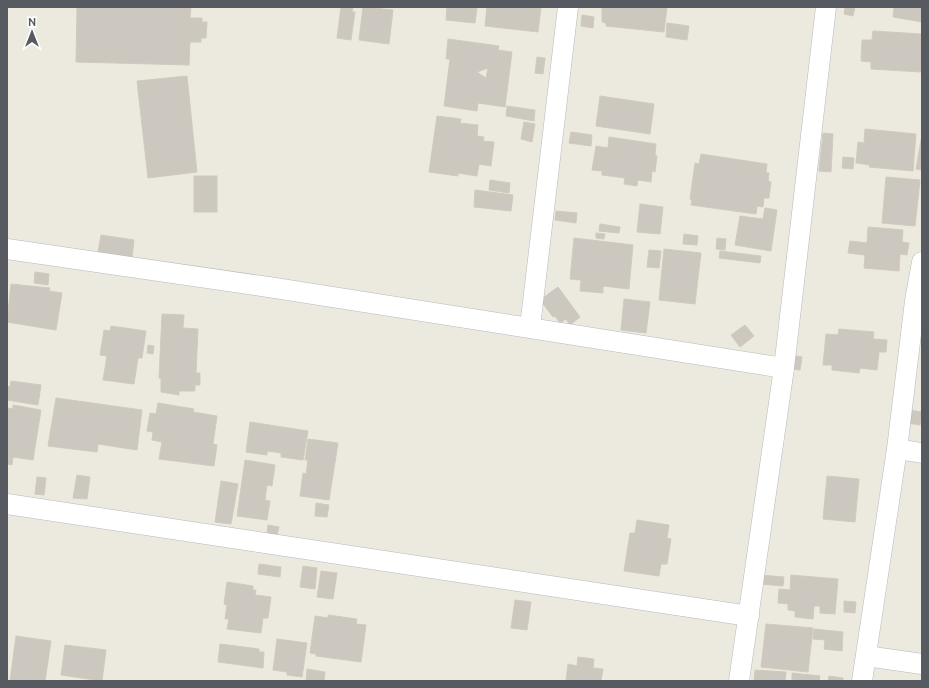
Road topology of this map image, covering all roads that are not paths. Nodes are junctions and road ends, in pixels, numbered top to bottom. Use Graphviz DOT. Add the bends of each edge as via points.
graph roads {
  1 [pos="568,7"];
  2 [pos="826,7"];
  3 [pos="7,248"];
  4 [pos="922,262"];
  5 [pos="918,301"];
  6 [pos="530,327"];
  7 [pos="784,368"];
  8 [pos="897,449"];
  9 [pos="922,453"];
  10 [pos="7,504"];
  11 [pos="749,616"];
  12 [pos="866,656"];
  13 [pos="922,664"];
  14 [pos="739,681"];
  15 [pos="862,681"];
  1 -- 6 [label="street"];
  2 -- 7 [label="street"];
  3 -- 6 [label="street"];
  4 -- 5 [label="street"];
  5 -- 8 [label="street"];
  6 -- 7 [label="street"];
  7 -- 11 [label="street"];
  8 -- 9 [label="street"];
  8 -- 12 [label="street"];
  10 -- 11 [label="street"];
  11 -- 14 [label="street"];
  12 -- 13 [label="street"];
  12 -- 15 [label="street"];
}
